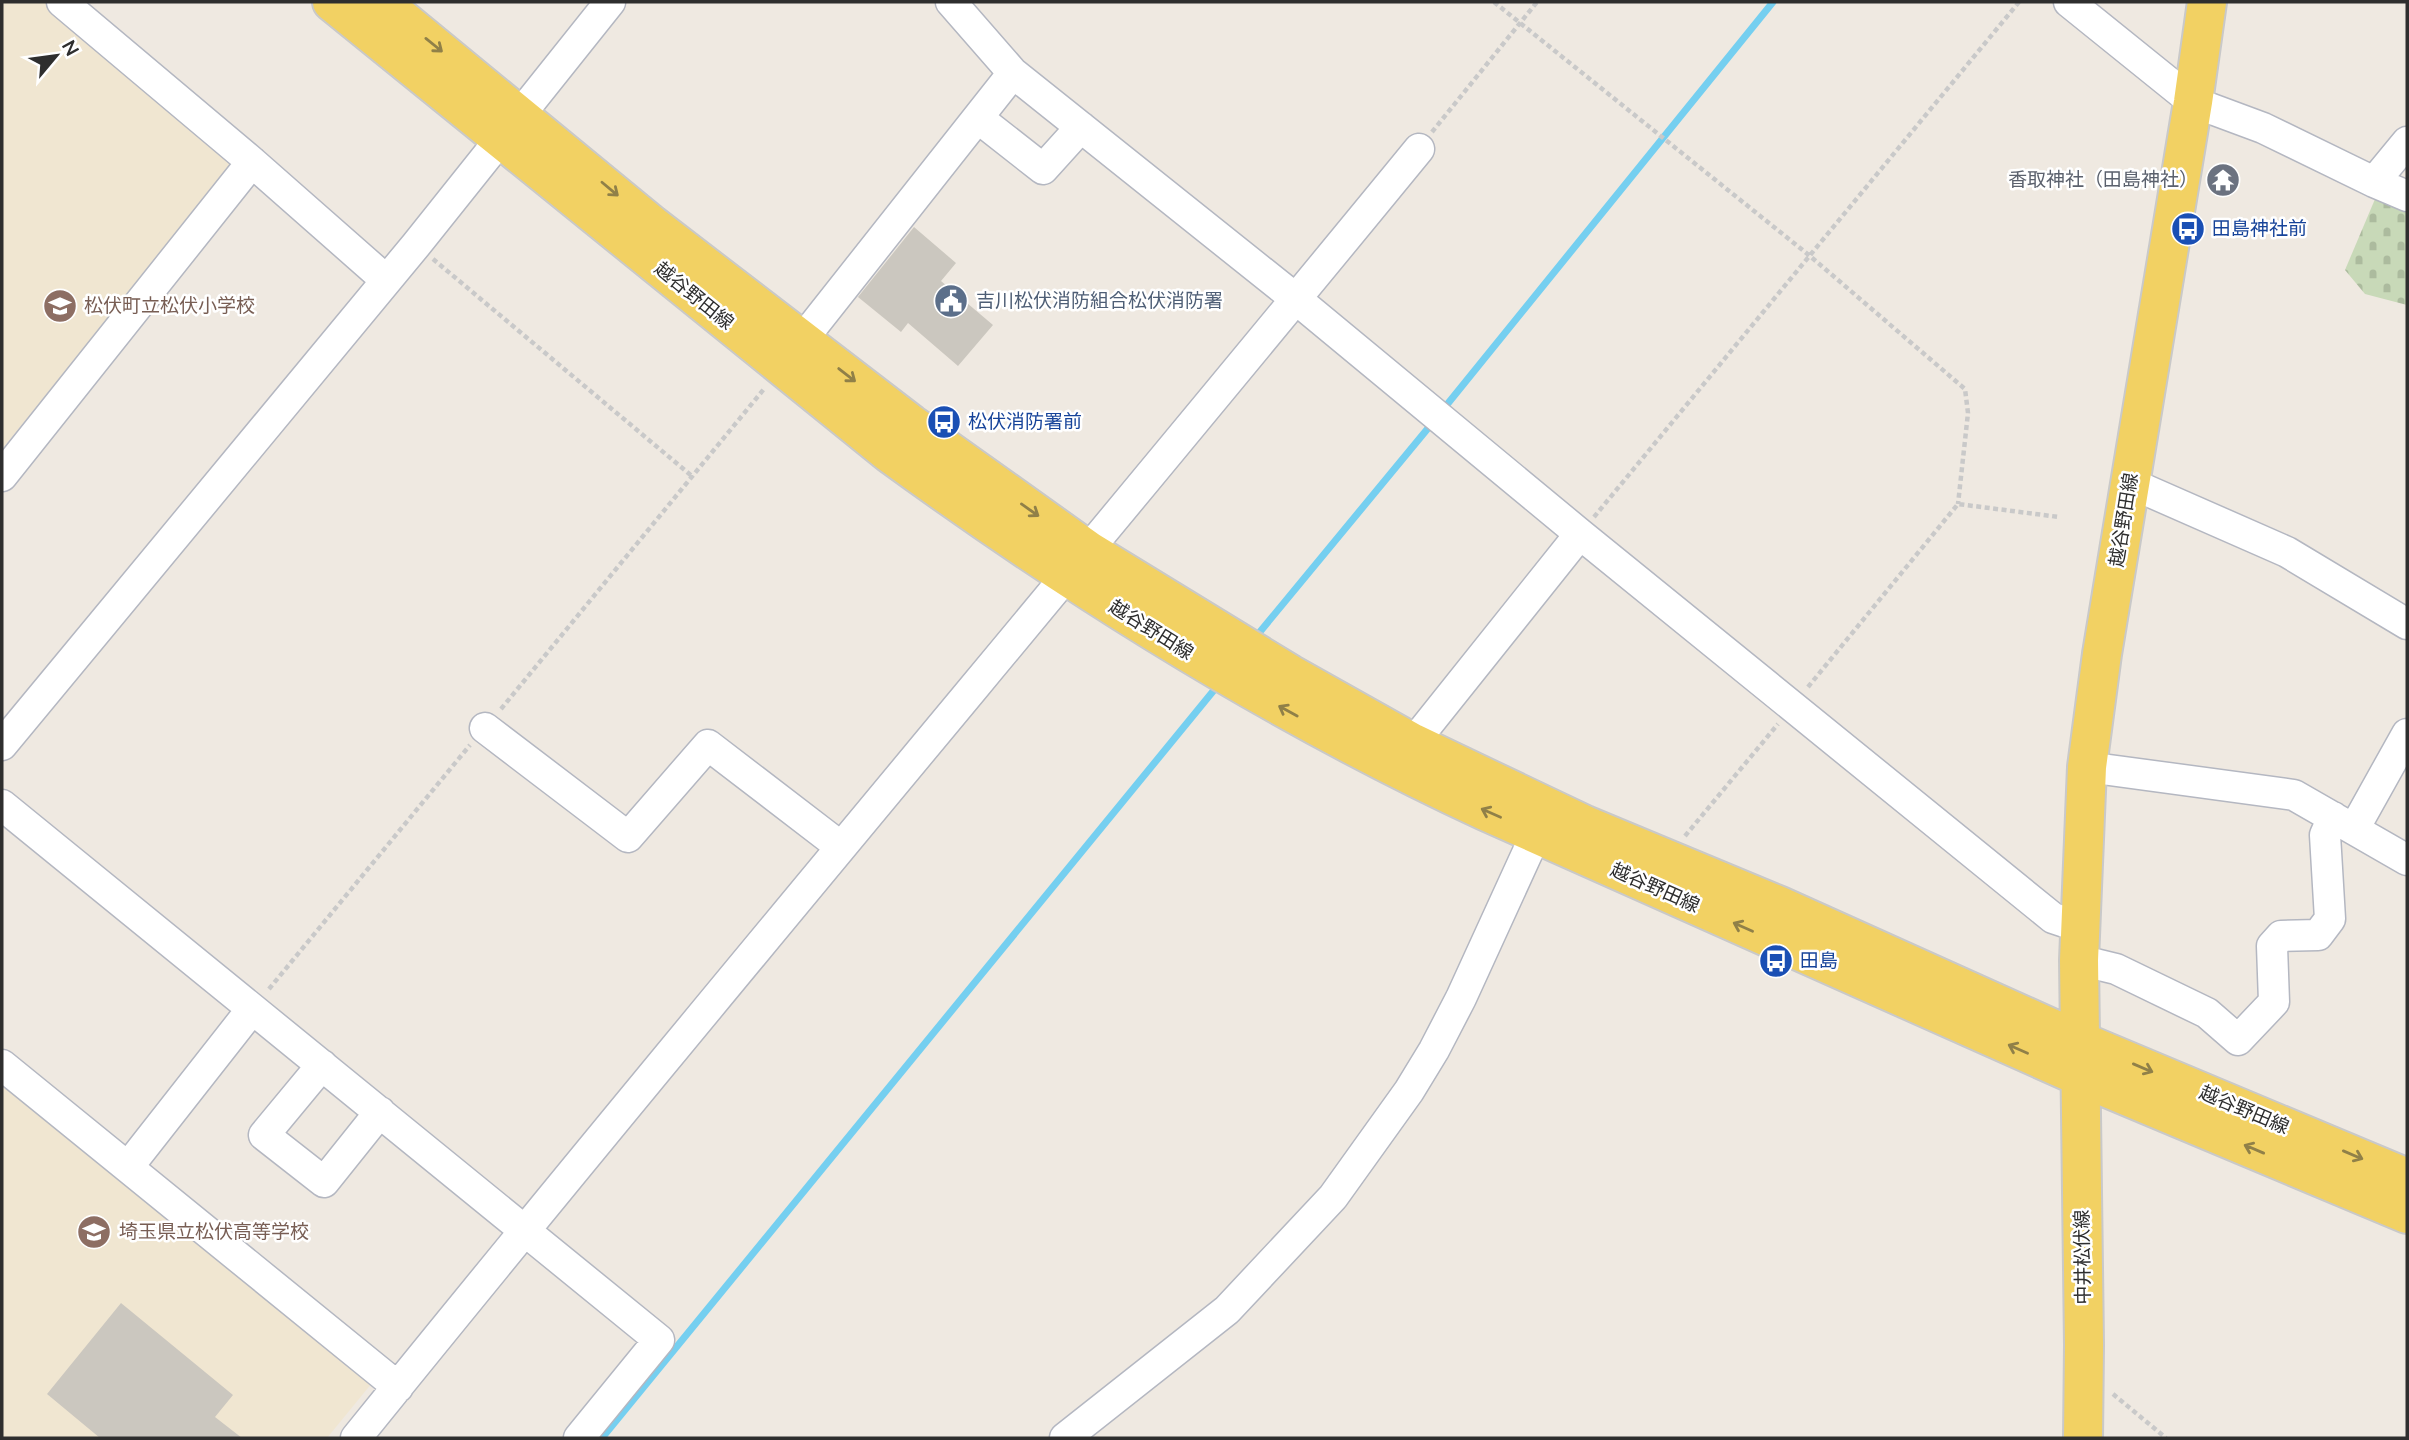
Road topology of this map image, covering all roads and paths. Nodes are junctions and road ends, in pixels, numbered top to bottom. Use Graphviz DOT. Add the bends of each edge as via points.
graph roads {
  1 [pos="62,2"];
  2 [pos="332,2"];
  3 [pos="381,2"];
  4 [pos="610,2"];
  5 [pos="951,2"];
  6 [pos="1494,2"];
  7 [pos="1537,2"];
  8 [pos="2019,2"];
  9 [pos="2069,2"];
  10 [pos="2207,2"];
  11 [pos="1520,23"];
  12 [pos="1013,73"];
  13 [pos="2193,102"];
  14 [pos="978,118"];
  15 [pos="511,126"];
  16 [pos="1081,127"];
  17 [pos="2407,142"];
  18 [pos="1419,149"];
  19 [pos="252,162"];
  20 [pos="2374,182"];
  21 [pos="2407,196"];
  22 [pos="416,245"];
  23 [pos="1810,256"];
  24 [pos="386,280"];
  25 [pos="1296,299"];
  26 [pos="792,354"];
  27 [pos="2,476"];
  28 [pos="2130,482"];
  29 [pos="1958,504"];
  30 [pos="2059,517"];
  31 [pos="1580,534"];
  32 [pos="1078,564"];
  33 [pos="2407,624"];
  34 [pos="1792,706"];
  35 [pos="485,728"];
  36 [pos="2407,734"];
  37 [pos="1413,743"];
  38 [pos="2,746"];
  39 [pos="2088,767"];
  40 [pos="2,805"];
  41 [pos="2344,823"];
  42 [pos="1536,834"];
  43 [pos="841,847"];
  44 [pos="1668,859"];
  45 [pos="2407,860"];
  46 [pos="2080,943"];
  47 [pos="253,1009"];
  48 [pos="2080,1059"];
  49 [pos="2,1065"];
  50 [pos="322,1065"];
  51 [pos="380,1112"];
  52 [pos="128,1167"];
  53 [pos="2407,1178"];
  54 [pos="2407,1214"];
  55 [pos="524,1229"];
  56 [pos="2085,1380"];
  57 [pos="398,1387"];
  58 [pos="356,1438"];
  59 [pos="579,1438"];
  60 [pos="1065,1438"];
  61 [pos="2083,1438"];
  62 [pos="2166,1438"];
  1 -- 19 [label="street"];
  2 -- 15 [label="main road, 越谷野田線"];
  3 -- 15 [label="main road, 越谷野田線, one-way"];
  4 -- 15 [label="street"];
  5 -- 12 [label="street"];
  6 -- 11 [label="path"];
  7 -- 11 [label="path"];
  8 -- 23 [label="path"];
  9 -- 13 [label="street"];
  10 -- 13 [label="main road, 越谷野田線"];
  11 -- 18 [label="path"];
  11 -- 23 [label="path"];
  12 -- 14 [label="street"];
  12 -- 16 [label="street"];
  13 -- 20 [label="street" via="2263,128"];
  13 -- 28 [label="main road, 越谷野田線"];
  14 -- 16 [label="street" via="1043,169"];
  14 -- 26 [label="street"];
  15 -- 22 [label="street"];
  15 -- 26 [label="main road, 越谷野田線"];
  16 -- 25 [label="street"];
  17 -- 20 [label="street"];
  18 -- 25 [label="street"];
  19 -- 24 [label="street"];
  19 -- 27 [label="street"];
  20 -- 21 [label="street"];
  22 -- 24 [label="street"];
  22 -- 26 [label="path" via="693,477"];
  23 -- 29 [label="path" via="1965,389 1968,413"];
  23 -- 31 [label="path"];
  24 -- 38 [label="street"];
  25 -- 31 [label="street"];
  25 -- 32 [label="street"];
  26 -- 32 [label="main road, 越谷野田線" via="889,453 970,512"];
  28 -- 33 [label="street" via="2287,552"];
  28 -- 39 [label="main road, 越谷野田線"];
  29 -- 30 [label="path"];
  29 -- 34 [label="path"];
  31 -- 34 [label="street"];
  31 -- 37 [label="street"];
  32 -- 37 [label="main road, 越谷野田線" via="1220,633"];
  42 -- 32 [label="main road, 越谷野田線, one-way" via="1395,769 1205,664"];
  32 -- 43 [label="street"];
  34 -- 44 [label="path"];
  34 -- 46 [label="street"];
  35 -- 43 [label="street" via="628,837 708,745"];
  36 -- 41 [label="street"];
  37 -- 44 [label="main road, 越谷野田線"];
  39 -- 41 [label="street" via="2294,795"];
  39 -- 46 [label="main road, 越谷野田線"];
  40 -- 47 [label="street"];
  41 -- 45 [label="street"];
  41 -- 46 [label="street" via="2325,835 2330,919 2318,935 2281,936 2272,946 2274,1002 2238,1041 2207,1013 2116,969"];
  48 -- 42 [label="main road, 越谷野田線, one-way"];
  42 -- 60 [label="street" via="1434,1050 1333,1198 1227,1310"];
  43 -- 55 [label="street"];
  44 -- 48 [label="main road, 越谷野田線" via="1780,906"];
  46 -- 48 [label="main road, 越谷野田線"];
  47 -- 50 [label="street"];
  47 -- 52 [label="street"];
  48 -- 53 [label="main road, 越谷野田線, one-way"];
  54 -- 48 [label="main road, 越谷野田線, one-way"];
  48 -- 56 [label="main road, 中井松伏線"];
  49 -- 52 [label="street"];
  50 -- 51 [label="street"];
  50 -- 51 [label="street" via="264,1135 324,1182"];
  51 -- 55 [label="street"];
  52 -- 57 [label="street"];
  55 -- 57 [label="street"];
  55 -- 59 [label="street" via="659,1340"];
  56 -- 61 [label="main road, 中井松伏線"];
  56 -- 62 [label="path" via="2104,1386"];
  57 -- 58 [label="street"];
}
